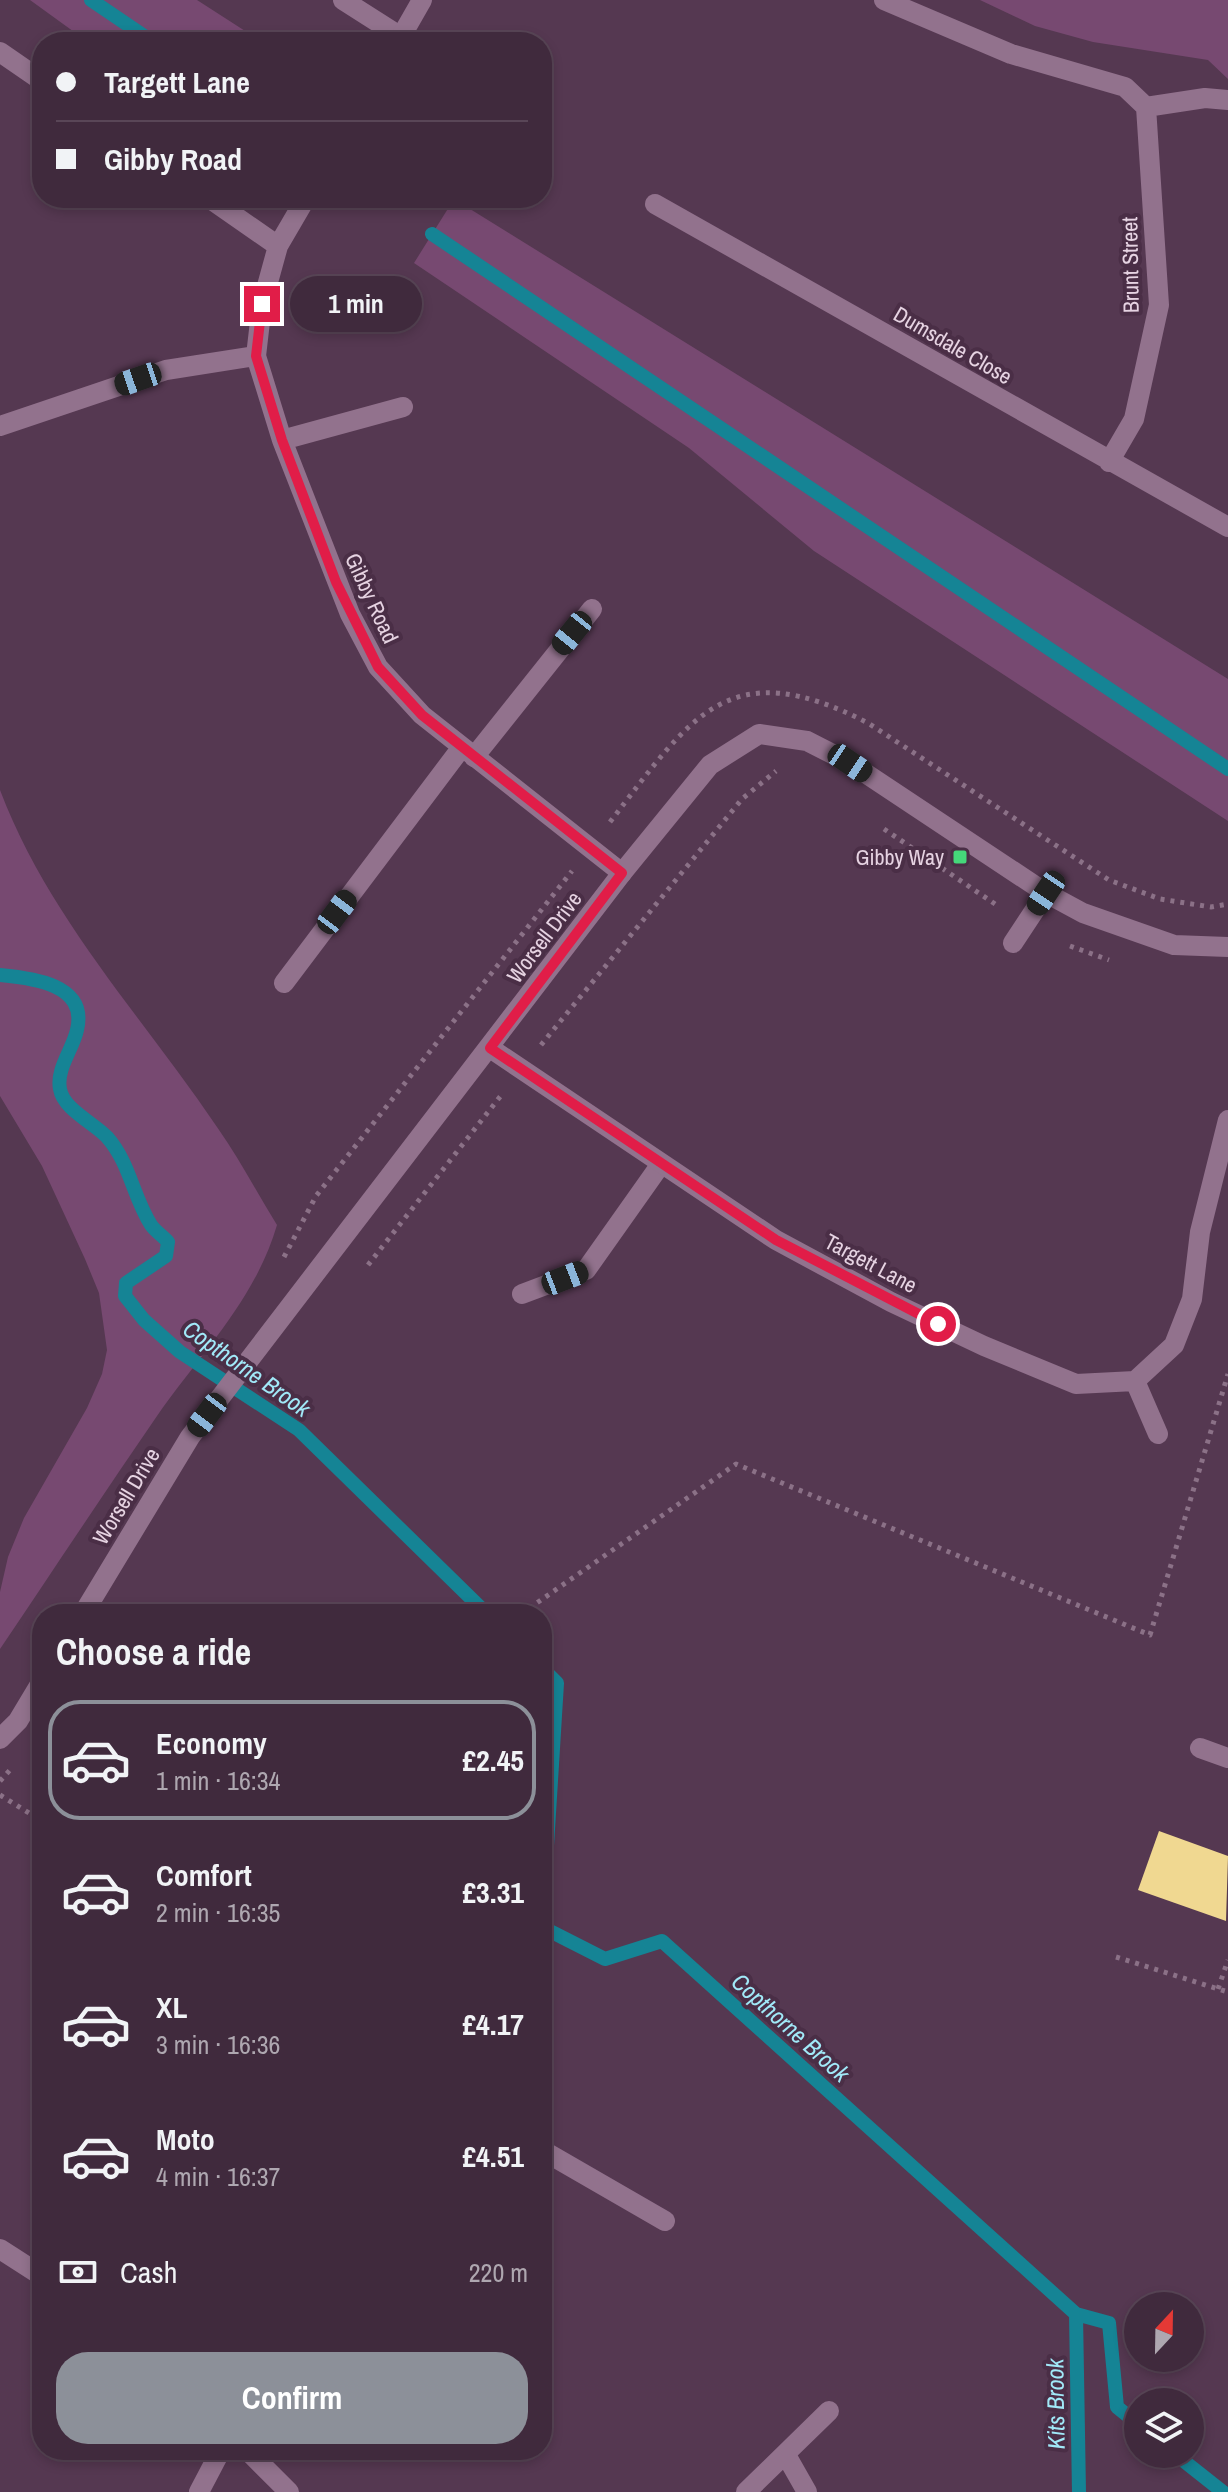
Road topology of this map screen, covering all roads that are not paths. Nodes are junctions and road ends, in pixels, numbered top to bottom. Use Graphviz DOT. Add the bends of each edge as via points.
graph roads {
  1 [pos="343,0"];
  2 [pos="422,0"];
  3 [pos="884,0"];
  4 [pos="389,32"];
  5 [pos="403,32"];
  6 [pos="0,52"];
  7 [pos="32,74"];
  8 [pos="1228,100"];
  9 [pos="1146,107"];
  10 [pos="655,204"];
  11 [pos="223,208"];
  12 [pos="300,208"];
  13 [pos="278,246"];
  14 [pos="256,356"];
  15 [pos="403,407"];
  16 [pos="0,426"];
  17 [pos="282,440"];
  18 [pos="1109,462"];
  19 [pos="1228,527"];
  20 [pos="592,609"];
  21 [pos="468,752"];
  22 [pos="622,873"];
  23 [pos="1046,893"];
  24 [pos="1013,943"];
  25 [pos="1228,947"];
  26 [pos="284,983"];
  27 [pos="490,1048"];
  28 [pos="1228,1120"];
  29 [pos="661,1164"];
  30 [pos="522,1294"];
  31 [pos="1135,1381"];
  32 [pos="1158,1434"];
  33 [pos="89,1604"];
  34 [pos="32,1698"];
  35 [pos="0,1739"];
  36 [pos="1200,1748"];
  37 [pos="1228,1758"];
  38 [pos="552,2156"];
  39 [pos="665,2221"];
  40 [pos="0,2249"];
  41 [pos="32,2270"];
  42 [pos="829,2411"];
  43 [pos="786,2455"];
  44 [pos="216,2460"];
  45 [pos="257,2460"];
  46 [pos="199,2492"];
  47 [pos="289,2492"];
  48 [pos="746,2492"];
  49 [pos="807,2492"];
  1 -- 4 [label="street"];
  2 -- 5 [label="street"];
  3 -- 9 [label="street" via="1011,54 1125,87"];
  6 -- 7 [label="street"];
  8 -- 9 [label="street"];
  9 -- 18 [label="street, Brunt Street" via="1159,305 1134,419"];
  10 -- 18 [label="street, Dumsdale Close"];
  11 -- 13 [label="street"];
  12 -- 13 [label="street, Gibby Road"];
  13 -- 14 [label="street, Gibby Road" via="262,304"];
  14 -- 16 [label="street" via="166,370"];
  14 -- 17 [label="street, Gibby Road"];
  15 -- 17 [label="street"];
  17 -- 21 [label="street, Gibby Road" via="363,641 399,692"];
  18 -- 19 [label="street, Dumsdale Close"];
  20 -- 21 [label="street"];
  21 -- 22 [label="street, Gibby Road"];
  21 -- 26 [label="street"];
  22 -- 23 [label="street, Worsell Drive" via="710,765 759,734 807,741 850,763"];
  22 -- 27 [label="street, Worsell Drive"];
  23 -- 24 [label="street"];
  23 -- 25 [label="street, Worsell Drive" via="1083,913 1174,945"];
  27 -- 29 [label="street, Targett Lane"];
  27 -- 33 [label="street, Worsell Drive" via="190,1437"];
  28 -- 31 [label="street" via="1200,1232 1192,1299 1174,1345"];
  29 -- 30 [label="street" via="586,1270"];
  29 -- 31 [label="street, Targett Lane" via="776,1240 984,1346 1076,1384"];
  31 -- 32 [label="street"];
  34 -- 35 [label="street"];
  36 -- 37 [label="street"];
  38 -- 39 [label="street"];
  40 -- 41 [label="street"];
  42 -- 43 [label="street"];
  43 -- 48 [label="street"];
  43 -- 49 [label="street"];
  44 -- 46 [label="street"];
  45 -- 47 [label="street"];
}
